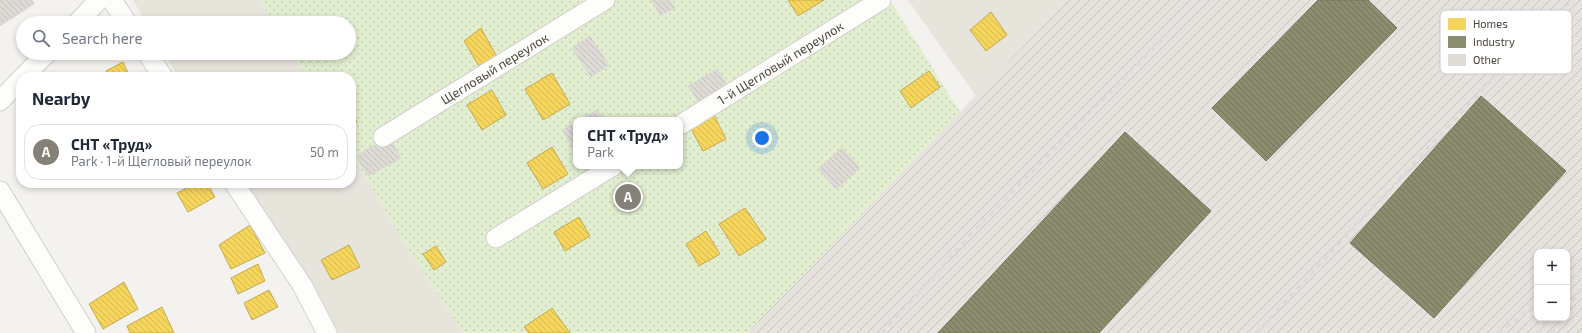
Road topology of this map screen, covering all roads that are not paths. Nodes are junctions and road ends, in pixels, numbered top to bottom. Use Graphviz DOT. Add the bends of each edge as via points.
graph roads {
  1 [pos="99,0"];
  2 [pos="112,0"];
  3 [pos="605,0"];
  4 [pos="881,0"];
  5 [pos="84,16"];
  6 [pos="122,16"];
  7 [pos="40,60"];
  8 [pos="152,60"];
  9 [pos="28,72"];
  10 [pos="160,72"];
  11 [pos="16,84"];
  12 [pos="0,100"];
  13 [pos="683,123"];
  14 [pos="383,137"];
  15 [pos="608,169"];
  16 [pos="237,188"];
  17 [pos="0,191"];
  18 [pos="496,238"];
  19 [pos="86,333"];
  20 [pos="327,333"];
  1 -- 5 [label="street"];
  2 -- 6 [label="street"];
  3 -- 14 [label="street, Щегловый переулок"];
  4 -- 13 [label="street, 1-й Щегловый переулок"];
  7 -- 9 [label="street"];
  8 -- 10 [label="street"];
  11 -- 12 [label="street"];
  15 -- 18 [label="street"];
  16 -- 20 [label="street" via="302,285"];
  17 -- 19 [label="street"];
}
